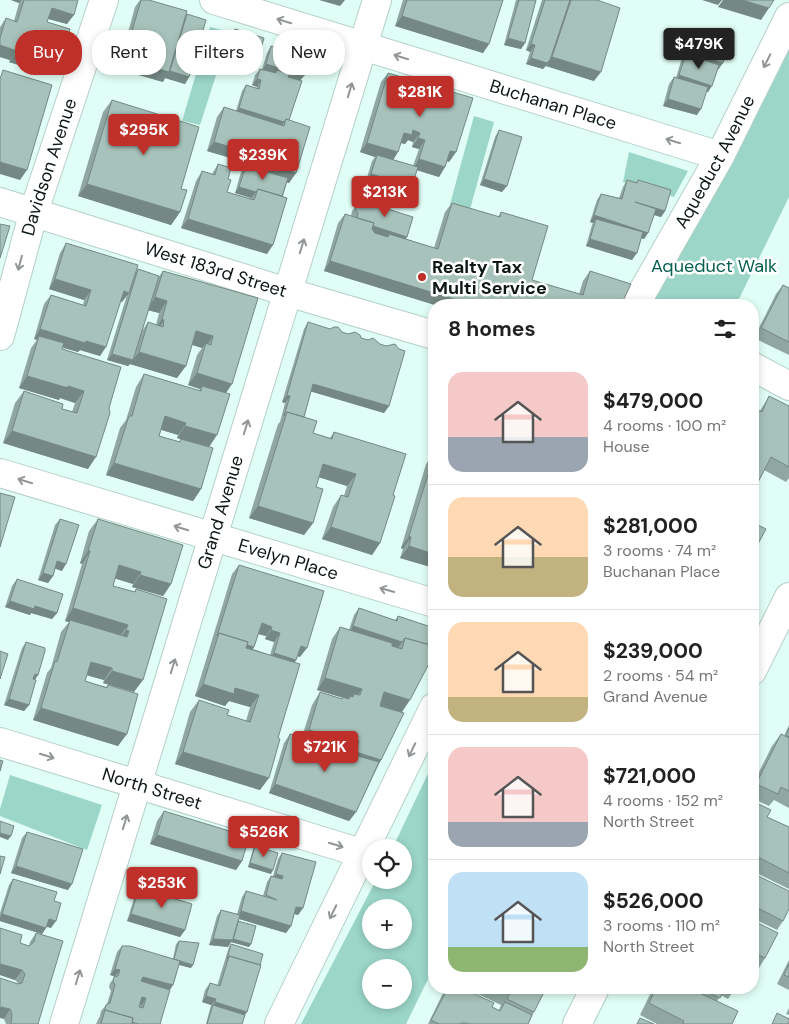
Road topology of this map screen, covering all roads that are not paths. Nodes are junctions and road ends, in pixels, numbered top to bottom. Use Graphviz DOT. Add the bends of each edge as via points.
graph roads {
  1 [pos="104,0"];
  2 [pos="214,0"];
  3 [pos="377,0"];
  4 [pos="789,17"];
  5 [pos="364,45"];
  6 [pos="720,156"];
  7 [pos="0,202"];
  8 [pos="34,211"];
  9 [pos="287,292"];
  10 [pos="638,299"];
  11 [pos="428,333"];
  12 [pos="0,336"];
  13 [pos="759,370"];
  14 [pos="789,386"];
  15 [pos="0,473"];
  16 [pos="212,538"];
  17 [pos="789,597"];
  18 [pos="428,602"];
  19 [pos="759,657"];
  20 [pos="428,719"];
  21 [pos="0,742"];
  22 [pos="137,783"];
  23 [pos="361,853"];
  24 [pos="592,994"];
  25 [pos="64,1024"];
  26 [pos="279,1024"];
  27 [pos="577,1024"];
  1 -- 8 [label="street, Davidson Avenue"];
  5 -- 2 [label="street, Buchanan Place, one-way"];
  3 -- 5 [label="street, Grand Avenue"];
  4 -- 6 [label="street, Aqueduct Avenue, one-way"];
  6 -- 5 [label="street, Buchanan Place, one-way"];
  9 -- 5 [label="street, Grand Avenue, one-way"];
  6 -- 10 [label="street, Aqueduct Avenue"];
  7 -- 8 [label="street, West 183rd Street"];
  8 -- 9 [label="street, West 183rd Street"];
  8 -- 12 [label="street, Davidson Avenue, one-way"];
  9 -- 11 [label="street, West 183rd Street"];
  16 -- 9 [label="street, Grand Avenue, one-way"];
  13 -- 14 [label="street"];
  16 -- 15 [label="street, Evelyn Place, one-way"];
  18 -- 16 [label="street, Evelyn Place, one-way"];
  22 -- 16 [label="street, Grand Avenue, one-way"];
  17 -- 19 [label="street"];
  20 -- 23 [label="street, one-way"];
  21 -- 22 [label="street, North Street, one-way"];
  22 -- 23 [label="street, North Street, one-way"];
  25 -- 22 [label="street, Grand Avenue, one-way"];
  23 -- 26 [label="street, one-way"];
  24 -- 27 [label="street"];
}
